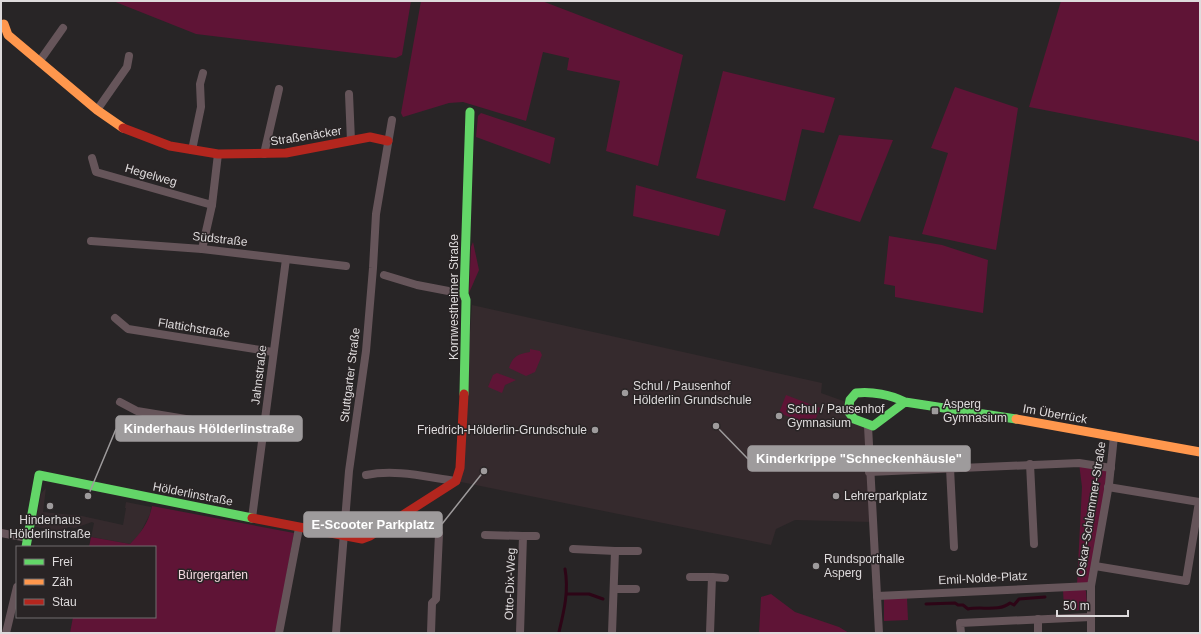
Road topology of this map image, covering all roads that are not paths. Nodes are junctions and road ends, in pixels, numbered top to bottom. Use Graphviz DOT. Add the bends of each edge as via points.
graph roads {
  1 [pos="4,24"];
  2 [pos="63,28"];
  3 [pos="129,56"];
  4 [pos="39,62"];
  5 [pos="203,73"];
  6 [pos="279,89"];
  7 [pos="349,94"];
  8 [pos="96,110"];
  9 [pos="470,112"];
  10 [pos="392,120"];
  11 [pos="351,141"];
  12 [pos="388,141"];
  13 [pos="192,150"];
  14 [pos="218,154"];
  15 [pos="264,154"];
  16 [pos="92,158"];
  17 [pos="212,205"];
  18 [pos="91,241"];
  19 [pos="202,249"];
  20 [pos="286,259"];
  21 [pos="346,266"];
  22 [pos="384,275"];
  23 [pos="464,294"];
  24 [pos="115,318"];
  25 [pos="274,352"];
  26 [pos="120,402"];
  27 [pos="905,402"];
  28 [pos="868,426"];
  29 [pos="264,432"];
  30 [pos="1114,436"];
  31 [pos="1200,452"];
  32 [pos="1030,464"];
  33 [pos="950,468"];
  34 [pos="1111,468"];
  35 [pos="870,472"];
  36 [pos="366,475"];
  37 [pos="456,481"];
  38 [pos="1108,486"];
  39 [pos="252,518"];
  40 [pos="299,528"];
  41 [pos="1,533"];
  42 [pos="439,534"];
  43 [pos="485,534"];
  44 [pos="343,536"];
  45 [pos="523,536"];
  46 [pos="536,536"];
  47 [pos="27,543"];
  48 [pos="1034,544"];
  49 [pos="954,547"];
  50 [pos="573,549"];
  51 [pos="615,550"];
  52 [pos="638,551"];
  53 [pos="1095,566"];
  54 [pos="690,577"];
  55 [pos="712,577"];
  56 [pos="725,578"];
  57 [pos="1091,586"];
  58 [pos="614,588"];
  59 [pos="636,589"];
  60 [pos="16,591"];
  61 [pos="877,596"];
  62 [pos="1091,617"];
  63 [pos="1038,620"];
  64 [pos="6,633"];
  65 [pos="279,633"];
  66 [pos="336,633"];
  67 [pos="431,633"];
  68 [pos="520,633"];
  69 [pos="612,633"];
  70 [pos="710,633"];
  71 [pos="879,633"];
  72 [pos="960,633"];
  73 [pos="1038,633"];
  74 [pos="1092,633"];
  1 -- 4 [label="street, Straßenäcker" via="8,35"];
  2 -- 4 [label="street"];
  3 -- 8 [label="street" via="127,67"];
  4 -- 8 [label="street, Straßenäcker"];
  5 -- 13 [label="street" via="200,84 201,107"];
  6 -- 15 [label="street, Straßenäcker"];
  7 -- 11 [label="street, Straßenäcker"];
  8 -- 13 [label="street, Straßenäcker" via="126,130 149,140"];
  9 -- 23 [label="street, Kornwestheimer Straße"];
  10 -- 12 [label="street, Stuttgarter Straße"];
  11 -- 12 [label="street, Straßenäcker" via="370,137"];
  11 -- 15 [label="street, Straßenäcker" via="286,153"];
  12 -- 44 [label="street, Stuttgarter Straße" via="376,214 363,382 349,471"];
  13 -- 14 [label="street, Straßenäcker"];
  14 -- 15 [label="street, Straßenäcker"];
  14 -- 17 [label="street"];
  16 -- 17 [label="street, Hegelweg" via="96,172"];
  17 -- 19 [label="street"];
  18 -- 19 [label="street, Südstraße"];
  19 -- 20 [label="street, Südstraße"];
  20 -- 21 [label="street, Südstraße"];
  20 -- 25 [label="street, Jahnstraße"];
  22 -- 23 [label="street" via="417,286"];
  23 -- 37 [label="street, Kornwestheimer Straße" via="466,356 460,468"];
  24 -- 25 [label="street, Flattichstraße" via="128,329"];
  25 -- 29 [label="street, Jahnstraße"];
  26 -- 29 [label="street" via="136,412"];
  27 -- 28 [label="street" via="874,426"];
  27 -- 28 [label="street, Im Überrück" via="866,392 856,393 850,398 850,415 858,424"];
  27 -- 30 [label="street, Im Überrück"];
  28 -- 35 [label="street"];
  29 -- 39 [label="street, Jahnstraße"];
  30 -- 31 [label="street, Im Überrück"];
  30 -- 34 [label="street, Oskar-Schlemmer-Straße"];
  32 -- 33 [label="street"];
  32 -- 34 [label="street" via="1079,462"];
  32 -- 48 [label="street"];
  33 -- 35 [label="street"];
  33 -- 49 [label="street"];
  34 -- 38 [label="street, Oskar-Schlemmer-Straße"];
  35 -- 61 [label="street"];
  36 -- 37 [label="street" via="381,472 407,473"];
  37 -- 44 [label="street" via="370,536 362,539"];
  38 -- 53 [label="street, Oskar-Schlemmer-Straße"];
  38 -- 53 [label="street" via="1199,502 1186,581"];
  39 -- 40 [label="street, Hölderlinstraße"];
  39 -- 47 [label="street, Hölderlinstraße" via="39,475"];
  40 -- 44 [label="street, Hölderlinstraße"];
  40 -- 65 [label="street"];
  41 -- 47 [label="street"];
  42 -- 67 [label="street" via="436,599 432,603"];
  43 -- 45 [label="street, Otto-Dix-Weg"];
  44 -- 66 [label="street, Stuttgarter Straße"];
  45 -- 46 [label="street, Otto-Dix-Weg"];
  45 -- 68 [label="street, Otto-Dix-Weg"];
  50 -- 51 [label="street"];
  51 -- 52 [label="street"];
  51 -- 58 [label="street"];
  53 -- 57 [label="street, Oskar-Schlemmer-Straße"];
  54 -- 55 [label="street"];
  55 -- 56 [label="street"];
  55 -- 70 [label="street"];
  57 -- 61 [label="street, Emil-Nolde-Platz"];
  57 -- 62 [label="street, Oskar-Schlemmer-Straße"];
  58 -- 59 [label="street"];
  58 -- 69 [label="street"];
  60 -- 64 [label="street"];
  61 -- 71 [label="street"];
  62 -- 63 [label="street"];
  62 -- 74 [label="street, Oskar-Schlemmer-Straße"];
  63 -- 72 [label="street" via="960,623"];
  63 -- 73 [label="street"];
}
